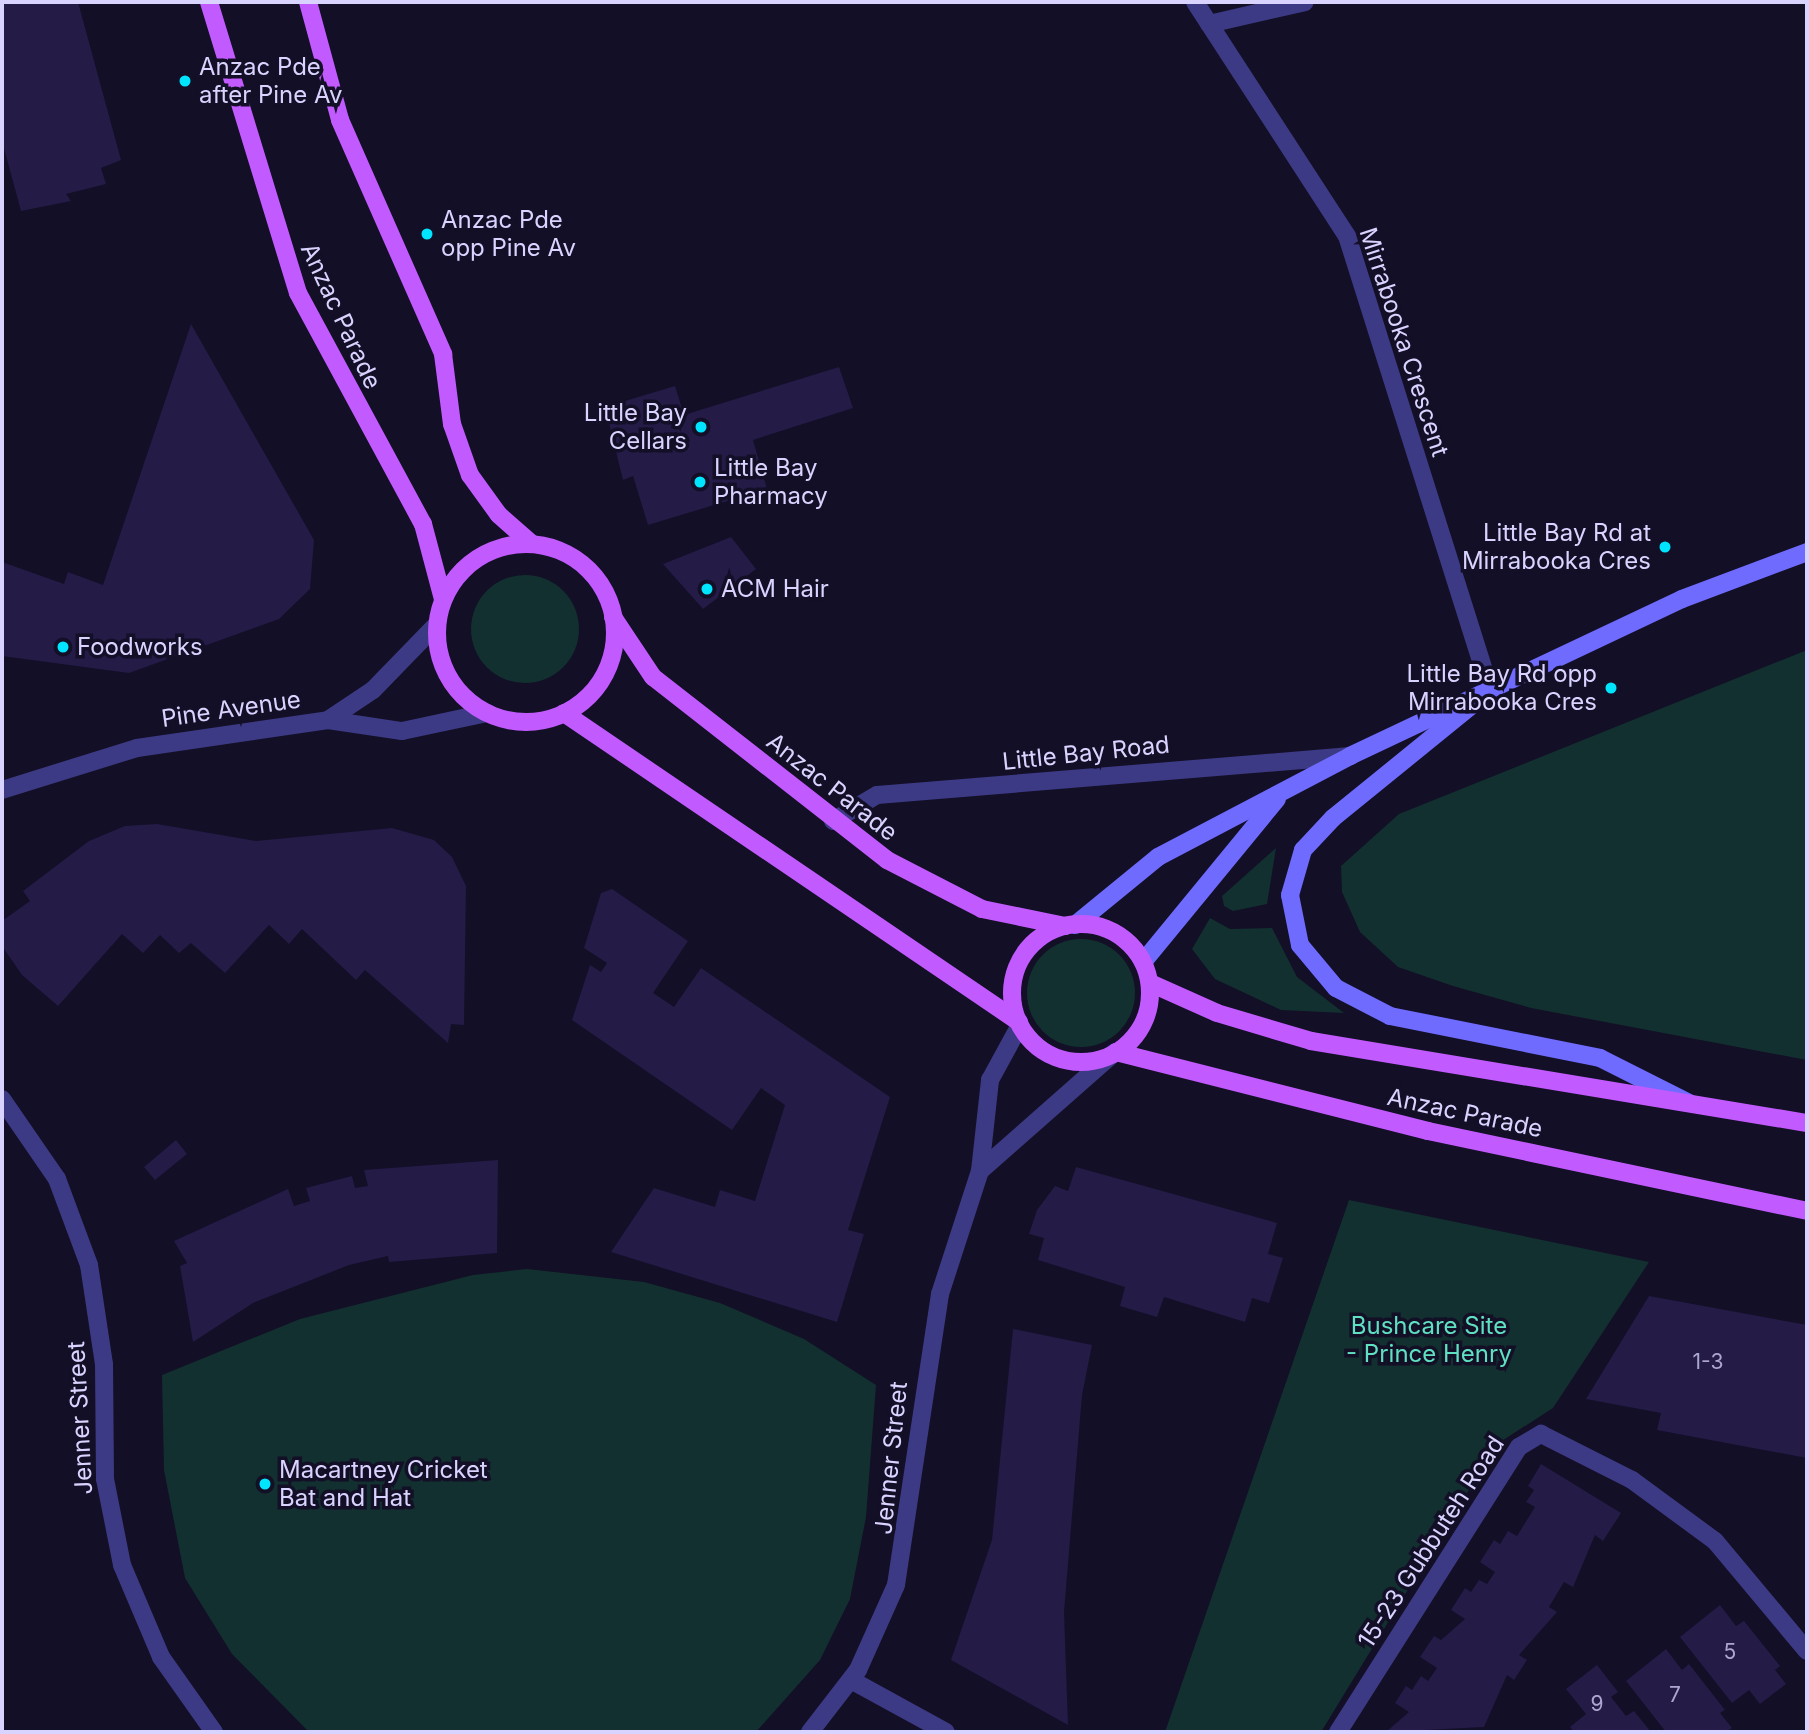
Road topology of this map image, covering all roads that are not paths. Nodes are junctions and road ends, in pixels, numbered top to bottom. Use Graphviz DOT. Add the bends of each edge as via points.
graph roads {
  1 [pos="209,2"];
  2 [pos="308,2"];
  3 [pos="1195,2"];
  4 [pos="1305,2"];
  5 [pos="1209,24"];
  6 [pos="532,544"];
  7 [pos="1807,552"];
  8 [pos="443,599"];
  9 [pos="613,617"];
  10 [pos="437,624"];
  11 [pos="1490,689"];
  12 [pos="487,713"];
  13 [pos="564,713"];
  14 [pos="328,720"];
  15 [pos="1350,756"];
  16 [pos="2,790"];
  17 [pos="1281,794"];
  18 [pos="832,821"];
  19 [pos="1070,925"];
  20 [pos="1143,962"];
  21 [pos="1150,983"];
  22 [pos="1020,1024"];
  23 [pos="1115,1053"];
  24 [pos="2,1099"];
  25 [pos="1689,1103"];
  26 [pos="1807,1123"];
  27 [pos="980,1171"];
  28 [pos="1807,1211"];
  29 [pos="1807,1651"];
  30 [pos="851,1680"];
  31 [pos="205,1729"];
  32 [pos="810,1732"];
  33 [pos="946,1732"];
  34 [pos="1338,1732"];
  1 -- 8 [label="main road, Anzac Parade" via="298,293 423,524"];
  2 -- 6 [label="main road" via="340,120 443,354 453,424 470,475 499,514"];
  3 -- 5 [label="street, Mirrabooka Crescent"];
  4 -- 5 [label="street"];
  5 -- 11 [label="street, Mirrabooka Crescent" via="1347,236"];
  6 -- 8 [label="main road" via="479,557"];
  6 -- 9 [label="main road" via="562,551 588,569"];
  7 -- 11 [label="street, Little Bay Road" via="1682,599"];
  8 -- 10 [label="main road"];
  9 -- 13 [label="main road" via="605,674"];
  9 -- 18 [label="main road, Anzac Parade" via="653,677"];
  10 -- 12 [label="main road" via="448,677"];
  10 -- 14 [label="street, Pine Avenue" via="373,690"];
  11 -- 15 [label="street, Little Bay Road"];
  11 -- 25 [label="street" via="1303,850 1290,895 1300,945 1336,988 1390,1016 1600,1058"];
  12 -- 13 [label="main road" via="526,722"];
  12 -- 14 [label="street" via="402,731"];
  13 -- 22 [label="main road"];
  14 -- 16 [label="street, Pine Avenue" via="136,748"];
  15 -- 17 [label="street, Little Bay Road"];
  15 -- 18 [label="street, Little Bay Road" via="877,795"];
  17 -- 19 [label="street, Little Bay Road" via="1158,857"];
  17 -- 20 [label="street, Little Bay Road"];
  18 -- 19 [label="main road, Anzac Parade" via="946,895 982,909"];
  19 -- 20 [label="main road" via="1115,933"];
  19 -- 22 [label="main road" via="1038,940 1018,964 1012,996"];
  20 -- 21 [label="main road"];
  21 -- 23 [label="main road" via="1144,1023"];
  21 -- 25 [label="main road, Anzac Parade" via="1217,1013 1311,1041"];
  22 -- 23 [label="main road" via="1037,1046 1062,1059 1088,1062"];
  22 -- 27 [label="street, Jenner Street" via="990,1080"];
  23 -- 27 [label="street"];
  23 -- 28 [label="main road, Anzac Parade" via="1415,1128"];
  24 -- 31 [label="street, Jenner Street" via="55,1174 81,1239 99,1316 105,1479 117,1548 161,1657"];
  25 -- 26 [label="main road, Anzac Parade"];
  27 -- 30 [label="street, Jenner Street" via="934,1321 905,1554 881,1625"];
  29 -- 34 [label="street, 15-23 Gubbuteh Road" via="1715,1541 1632,1480 1541,1434 1519,1447"];
  30 -- 32 [label="street, Jenner Street"];
  30 -- 33 [label="street"];
}
